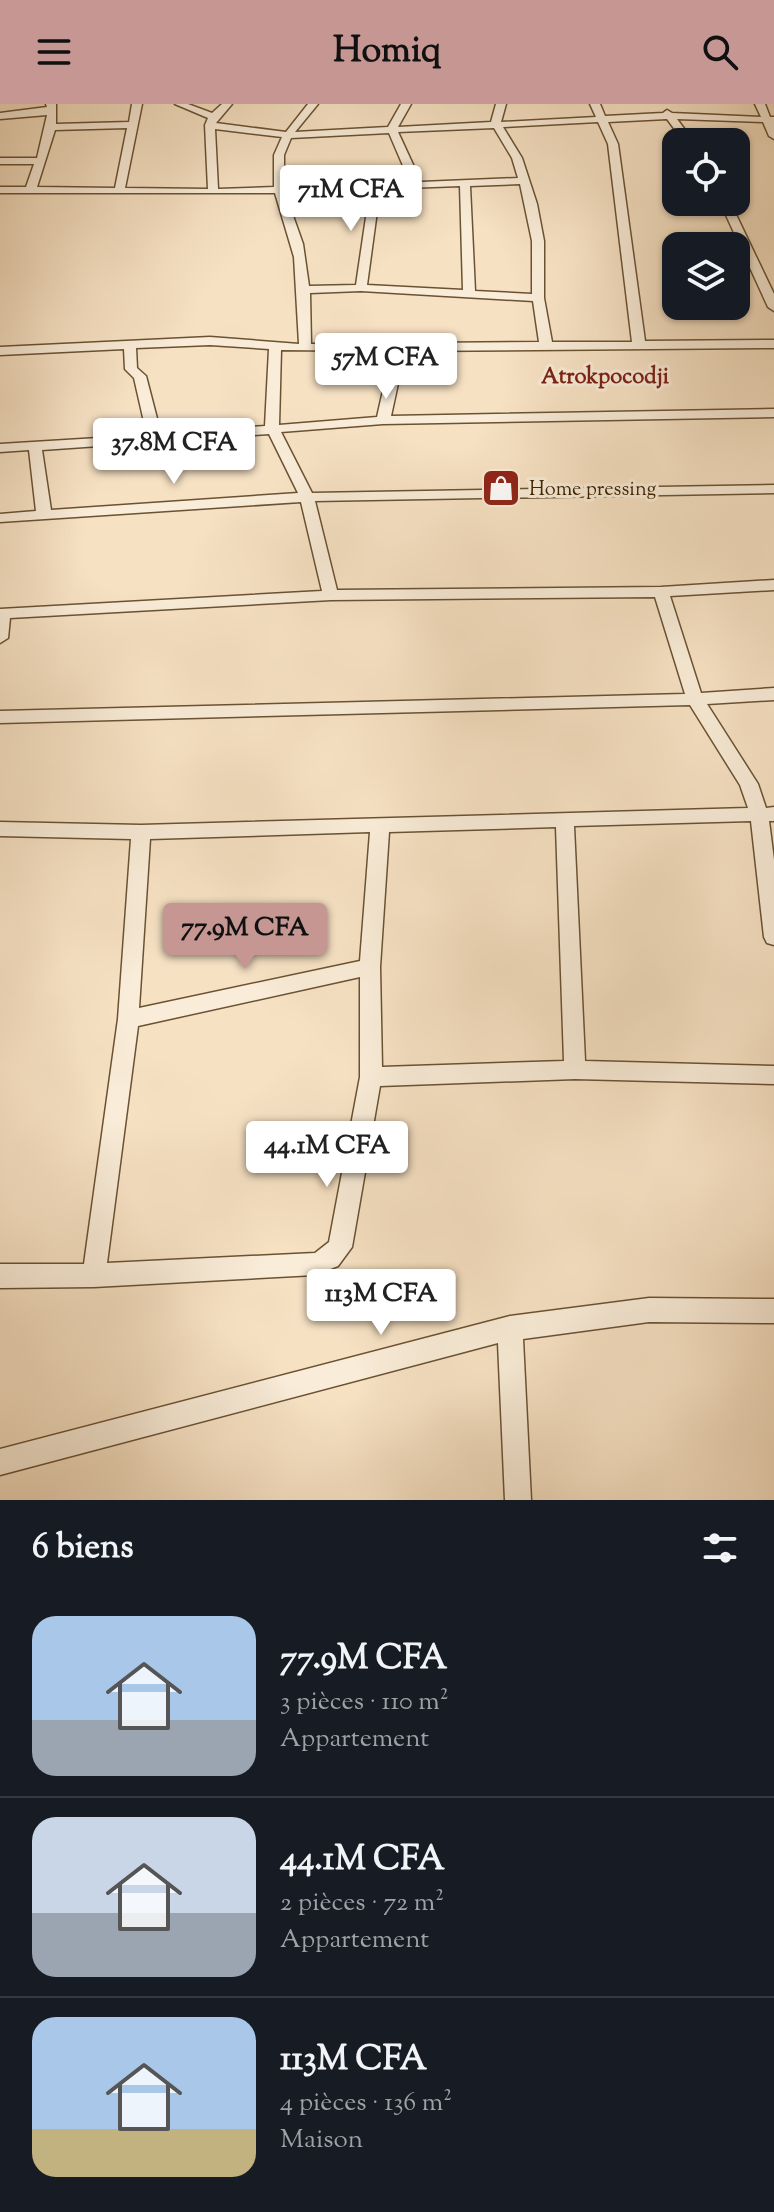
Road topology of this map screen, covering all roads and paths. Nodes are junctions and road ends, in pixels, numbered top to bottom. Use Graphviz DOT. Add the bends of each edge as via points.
graph roads {
  1 [pos="137,104"];
  2 [pos="180,104"];
  3 [pos="227,104"];
  4 [pos="313,104"];
  5 [pos="406,104"];
  6 [pos="501,104"];
  7 [pos="595,104"];
  8 [pos="660,104"];
  9 [pos="760,104"];
  10 [pos="52,106"];
  11 [pos="0,116"];
  12 [pos="669,116"];
  13 [pos="604,119"];
  14 [pos="769,119"];
  15 [pos="212,121"];
  16 [pos="496,123"];
  17 [pos="130,125"];
  18 [pos="53,127"];
  19 [pos="678,128"];
  20 [pos="392,129"];
  21 [pos="290,135"];
  22 [pos="774,136"];
  23 [pos="0,161"];
  24 [pos="38,161"];
  25 [pos="524,181"];
  26 [pos="376,184"];
  27 [pos="417,185"];
  28 [pos="465,185"];
  29 [pos="31,189"];
  30 [pos="0,190"];
  31 [pos="278,191"];
  32 [pos="119,192"];
  33 [pos="213,192"];
  34 [pos="732,216"];
  35 [pos="361,288"];
  36 [pos="305,290"];
  37 [pos="469,295"];
  38 [pos="538,298"];
  39 [pos="774,307"];
  40 [pos="774,344"];
  41 [pos="275,345"];
  42 [pos="639,345"];
  43 [pos="546,346"];
  44 [pos="130,347"];
  45 [pos="305,348"];
  46 [pos="399,348"];
  47 [pos="0,351"];
  48 [pos="774,413"];
  49 [pos="383,420"];
  50 [pos="272,427"];
  51 [pos="155,439"];
  52 [pos="35,445"];
  53 [pos="0,448"];
  54 [pos="774,489"];
  55 [pos="307,497"];
  56 [pos="44,514"];
  57 [pos="0,518"];
  58 [pos="774,585"];
  59 [pos="661,592"];
  60 [pos="331,595"];
  61 [pos="1,614"];
  62 [pos="0,638"];
  63 [pos="774,694"];
  64 [pos="695,699"];
  65 [pos="0,717"];
  66 [pos="767,814"];
  67 [pos="565,822"];
  68 [pos="380,824"];
  69 [pos="0,829"];
  70 [pos="141,832"];
  71 [pos="774,937"];
  72 [pos="370,967"];
  73 [pos="128,1019"];
  74 [pos="575,1070"];
  75 [pos="774,1075"];
  76 [pos="371,1077"];
  77 [pos="94,1275"];
  78 [pos="0,1276"];
  79 [pos="774,1311"];
  80 [pos="510,1328"];
  81 [pos="0,1462"];
  82 [pos="518,1500"];
  1 -- 17 [label="street"];
  2 -- 15 [label="street"];
  3 -- 15 [label="street"];
  4 -- 21 [label="street"];
  5 -- 20 [label="street"];
  6 -- 16 [label="street"];
  7 -- 13 [label="street"];
  8 -- 12 [label="street"];
  9 -- 14 [label="street"];
  10 -- 11 [label="street"];
  10 -- 18 [label="street"];
  12 -- 13 [label="street"];
  12 -- 14 [label="street"];
  12 -- 19 [label="street"];
  13 -- 16 [label="street"];
  13 -- 42 [label="street" via="620,183"];
  14 -- 22 [label="street"];
  15 -- 21 [label="street"];
  15 -- 33 [label="street"];
  16 -- 20 [label="street"];
  16 -- 25 [label="street"];
  17 -- 18 [label="street"];
  17 -- 32 [label="street"];
  18 -- 24 [label="street"];
  20 -- 21 [label="street"];
  20 -- 27 [label="street"];
  21 -- 31 [label="street" via="279,155"];
  23 -- 24 [label="street"];
  24 -- 29 [label="street"];
  25 -- 28 [label="street"];
  25 -- 38 [label="street" via="537,223"];
  26 -- 27 [label="street"];
  26 -- 31 [label="street"];
  26 -- 35 [label="street"];
  27 -- 28 [label="street"];
  28 -- 37 [label="street"];
  29 -- 30 [label="street"];
  29 -- 32 [label="street"];
  31 -- 33 [label="street"];
  31 -- 36 [label="street" via="297,243"];
  32 -- 33 [label="street"];
  34 -- 39 [label="street"];
  35 -- 36 [label="street"];
  35 -- 37 [label="street"];
  36 -- 45 [label="street"];
  37 -- 38 [label="street"];
  38 -- 43 [label="street"];
  40 -- 42 [label="street"];
  41 -- 44 [label="street" via="210,341"];
  41 -- 45 [label="street"];
  41 -- 50 [label="street"];
  42 -- 43 [label="street"];
  43 -- 46 [label="street"];
  44 -- 47 [label="street"];
  44 -- 51 [label="street" via="131,369 140,376"];
  45 -- 46 [label="street"];
  46 -- 49 [label="street"];
  48 -- 49 [label="street"];
  49 -- 50 [label="street"];
  50 -- 51 [label="street"];
  50 -- 55 [label="street"];
  51 -- 52 [label="street"];
  52 -- 53 [label="street"];
  52 -- 56 [label="street"];
  54 -- 55 [label="street"];
  55 -- 56 [label="street"];
  55 -- 60 [label="street"];
  56 -- 57 [label="street"];
  58 -- 59 [label="street"];
  59 -- 60 [label="street"];
  59 -- 64 [label="street"];
  60 -- 61 [label="street"];
  61 -- 62 [label="street"];
  63 -- 64 [label="street"];
  64 -- 65 [label="street"];
  64 -- 66 [label="street"];
  66 -- 67 [label="street"];
  66 -- 71 [label="street"];
  67 -- 68 [label="street"];
  67 -- 74 [label="street"];
  68 -- 70 [label="street"];
  68 -- 72 [label="street"];
  69 -- 70 [label="street"];
  70 -- 73 [label="street"];
  72 -- 73 [label="street"];
  72 -- 76 [label="street"];
  73 -- 77 [label="street"];
  74 -- 75 [label="street"];
  74 -- 76 [label="street"];
  76 -- 77 [label="street" via="340,1247 330,1258 315,1264"];
  77 -- 78 [label="street"];
  79 -- 80 [label="street" via="649,1310"];
  80 -- 81 [label="street"];
  80 -- 82 [label="street"];
}
